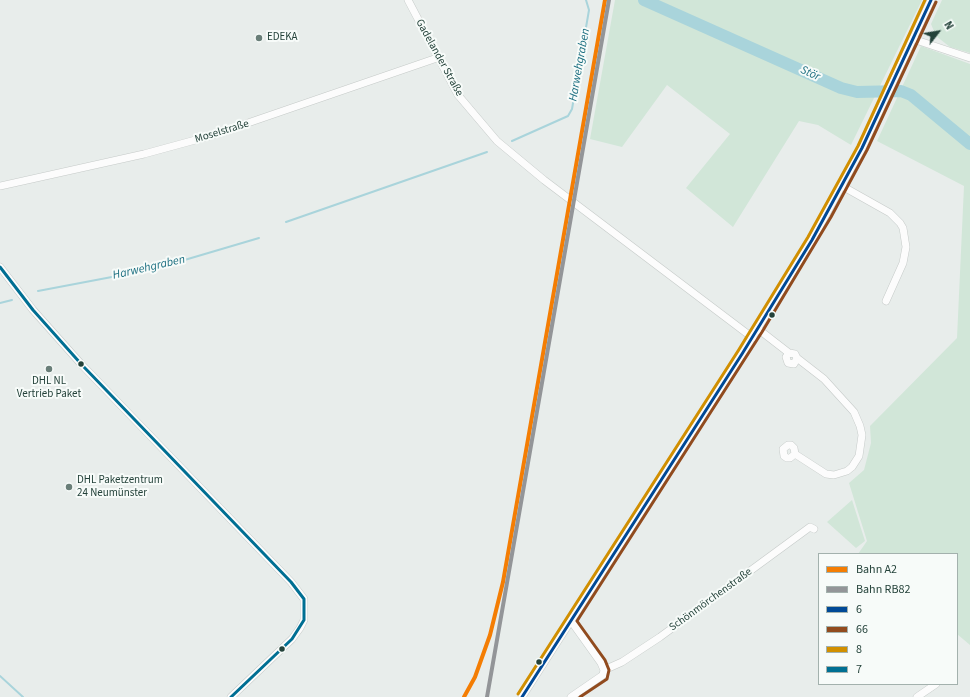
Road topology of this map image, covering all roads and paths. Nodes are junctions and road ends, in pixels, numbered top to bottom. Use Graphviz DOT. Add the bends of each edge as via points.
graph roads {
  1 [pos="408,0"];
  2 [pos="931,0"];
  3 [pos="913,39"];
  4 [pos="437,58"];
  5 [pos="970,58"];
  6 [pos="0,186"];
  7 [pos="842,186"];
  8 [pos="0,267"];
  9 [pos="886,301"];
  10 [pos="758,329"];
  11 [pos="753,338"];
  12 [pos="795,454"];
  13 [pos="814,529"];
  14 [pos="571,621"];
  15 [pos="604,670"];
  16 [pos="935,685"];
  17 [pos="231,697"];
  18 [pos="522,697"];
  19 [pos="571,697"];
  20 [pos="917,697"];
  1 -- 4 [label="street, Gadelander Straße"];
  2 -- 3 [label="street"];
  3 -- 5 [label="street"];
  3 -- 7 [label="street"];
  4 -- 6 [label="street, Moselstraße" via="210,136 144,154"];
  4 -- 11 [label="street, Gadelander Straße" via="470,112 514,157"];
  7 -- 9 [label="street" via="890,213 903,228 906,246 903,263"];
  7 -- 10 [label="street"];
  8 -- 17 [label="street" via="82,365 286,576 304,599 304,620 292,639"];
  10 -- 11 [label="street"];
  10 -- 12 [label="street" via="824,378 857,417 862,435 859,456 847,471 834,475 821,472"];
  11 -- 14 [label="street"];
  13 -- 15 [label="street, Schönmörchenstraße" via="810,527 660,637 622,662"];
  14 -- 15 [label="street" via="602,663"];
  14 -- 18 [label="street"];
  15 -- 19 [label="street, Schönmörchenstraße" via="602,675"];
  16 -- 20 [label="street"];
}
